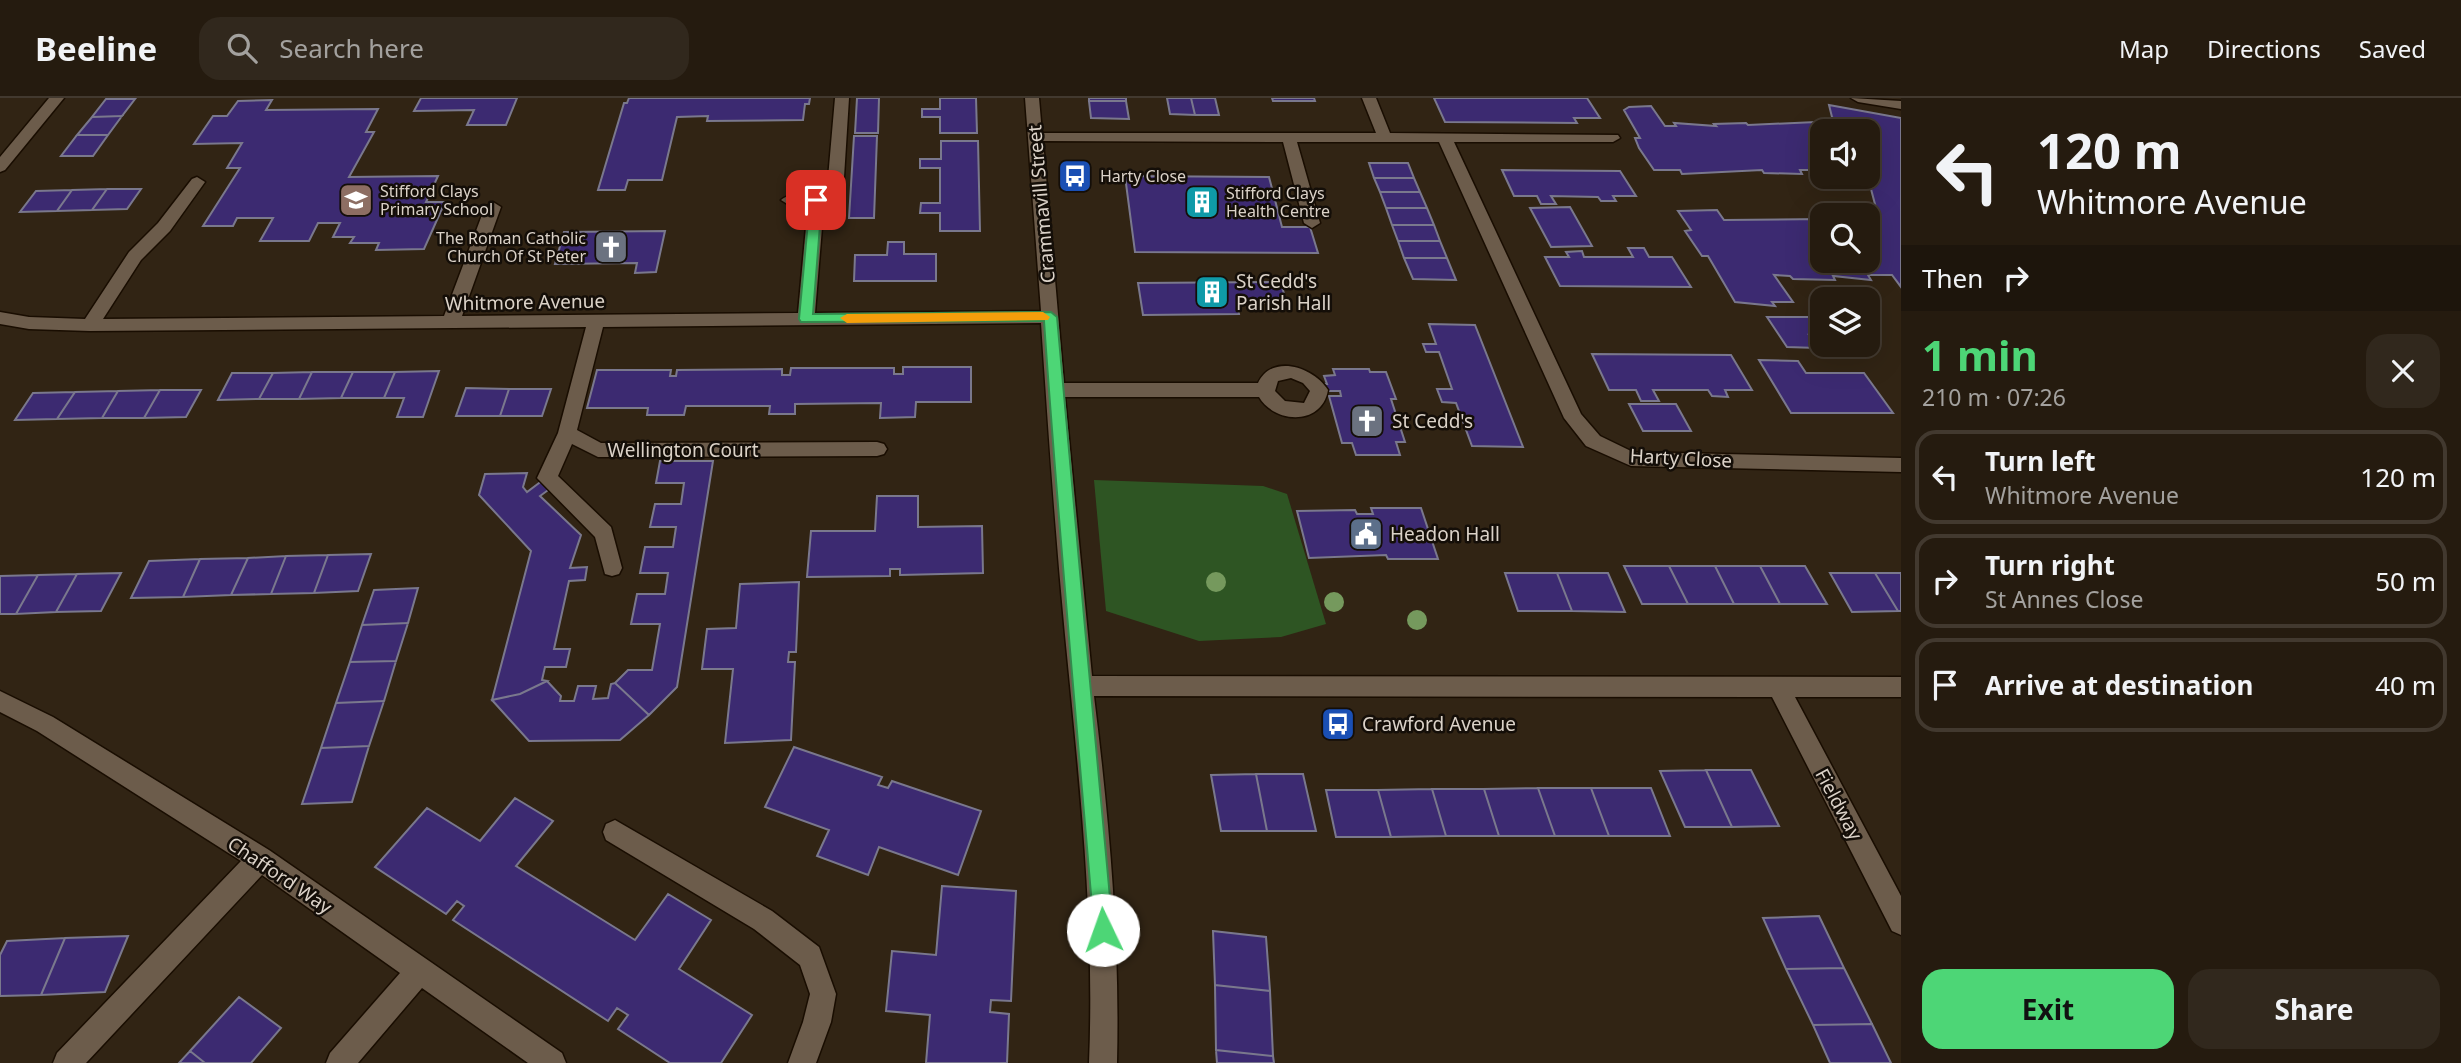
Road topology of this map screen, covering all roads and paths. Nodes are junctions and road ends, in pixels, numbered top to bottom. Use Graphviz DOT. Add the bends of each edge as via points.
graph roads {
  1 [pos="57,98"];
  2 [pos="842,98"];
  3 [pos="1032,98"];
  4 [pos="1370,98"];
  5 [pos="1858,98"];
  6 [pos="1901,105"];
  7 [pos="1036,137"];
  8 [pos="1289,138"];
  9 [pos="1385,138"];
  10 [pos="1445,138"];
  11 [pos="1614,138"];
  12 [pos="0,167"];
  13 [pos="197,182"];
  14 [pos="789,200"];
  15 [pos="816,200"];
  16 [pos="493,207"];
  17 [pos="1312,223"];
  18 [pos="1051,317"];
  19 [pos="0,318"];
  20 [pos="806,319"];
  21 [pos="596,321"];
  22 [pos="450,324"];
  23 [pos="90,325"];
  24 [pos="1055,390"];
  25 [pos="1265,390"];
  26 [pos="567,433"];
  27 [pos="877,449"];
  28 [pos="1901,465"];
  29 [pos="612,568"];
  30 [pos="1083,686"];
  31 [pos="1778,687"];
  32 [pos="1901,687"];
  33 [pos="0,701"];
  34 [pos="615,832"];
  35 [pos="260,859"];
  36 [pos="1901,922"];
  37 [pos="419,971"];
  38 [pos="67,1063"];
  39 [pos="340,1063"];
  40 [pos="552,1063"];
  41 [pos="802,1063"];
  42 [pos="1103,1063"];
  1 -- 12 [label="street"];
  2 -- 15 [label="street" via="835,193"];
  3 -- 7 [label="street, Crammavill Street"];
  4 -- 9 [label="street"];
  5 -- 6 [label="street"];
  7 -- 8 [label="street"];
  7 -- 18 [label="street, Crammavill Street"];
  8 -- 9 [label="street"];
  8 -- 17 [label="street"];
  9 -- 10 [label="street"];
  10 -- 11 [label="street"];
  10 -- 28 [label="street, Harty Close" via="1573,418 1592,441 1630,459"];
  13 -- 23 [label="street" via="164,227 135,256"];
  14 -- 15 [label="street"];
  15 -- 20 [label="street"];
  16 -- 22 [label="street"];
  18 -- 20 [label="street, Whitmore Avenue"];
  18 -- 24 [label="street, Crammavill Street"];
  19 -- 23 [label="street, Whitmore Avenue"];
  20 -- 21 [label="street, Whitmore Avenue"];
  21 -- 22 [label="street, Whitmore Avenue"];
  21 -- 26 [label="street"];
  22 -- 23 [label="street, Whitmore Avenue"];
  24 -- 25 [label="street"];
  24 -- 30 [label="street, Crammavill Street"];
  26 -- 27 [label="street, Wellington Court" via="598,450"];
  26 -- 29 [label="street" via="547,478 604,533"];
  30 -- 31 [label="street"];
  30 -- 42 [label="street, Crammavill Street" via="1103,905"];
  31 -- 32 [label="street"];
  31 -- 36 [label="street, Fieldway"];
  33 -- 35 [label="street, Chafford Way" via="45,724"];
  34 -- 41 [label="street" via="763,920 810,956 823,994"];
  35 -- 37 [label="street, Chafford Way"];
  35 -- 38 [label="street"];
  37 -- 39 [label="street"];
  37 -- 40 [label="street, Chafford Way"];
}
